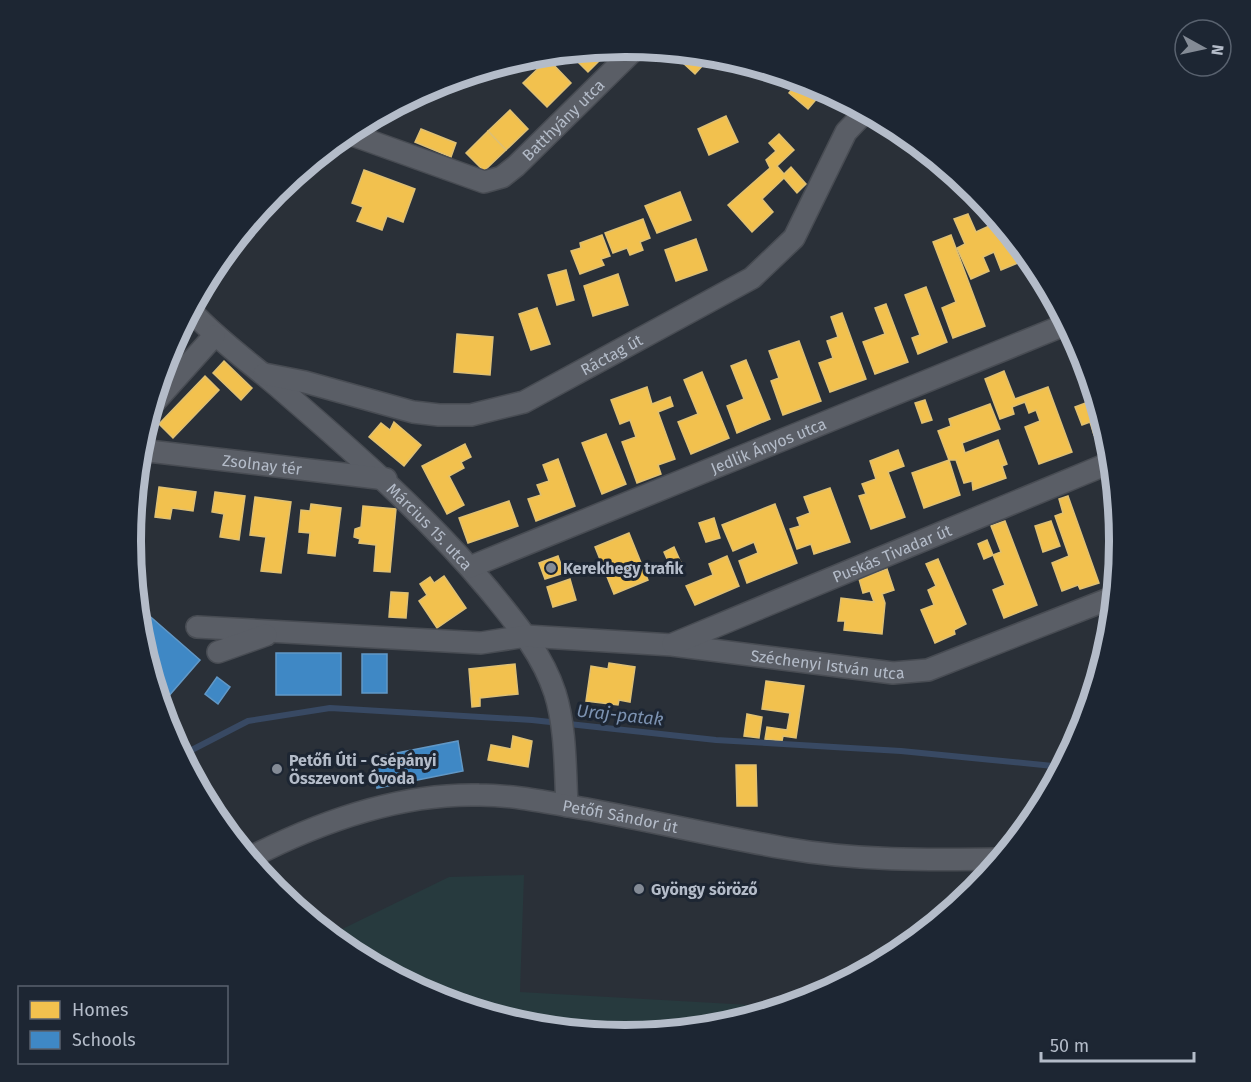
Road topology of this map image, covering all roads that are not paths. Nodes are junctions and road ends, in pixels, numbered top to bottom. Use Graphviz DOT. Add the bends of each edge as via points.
graph roads {
  1 [pos="627,57"];
  2 [pos="860,118"];
  3 [pos="359,137"];
  4 [pos="196,317"];
  5 [pos="1060,327"];
  6 [pos="214,336"];
  7 [pos="264,375"];
  8 [pos="166,390"];
  9 [pos="150,451"];
  10 [pos="1103,466"];
  11 [pos="386,479"];
  12 [pos="470,567"];
  13 [pos="1105,600"];
  14 [pos="197,627"];
  15 [pos="277,632"];
  16 [pos="526,636"];
  17 [pos="672,645"];
  18 [pos="218,652"];
  19 [pos="567,806"];
  20 [pos="257,854"];
  21 [pos="990,859"];
  1 -- 3 [label="street, Batthyány utca" via="502,177 484,182"];
  2 -- 7 [label="street, Ráctag út" via="846,132 794,238 752,278 524,402 471,415 439,415"];
  4 -- 6 [label="street, Március 15. utca"];
  5 -- 12 [label="street, Jedlik Ányos utca"];
  6 -- 7 [label="street, Március 15. utca"];
  6 -- 8 [label="street"];
  7 -- 11 [label="street, Március 15. utca"];
  9 -- 11 [label="street, Zsolnay tér"];
  10 -- 17 [label="street, Puskás Tivadar út"];
  11 -- 12 [label="street, Március 15. utca"];
  12 -- 16 [label="street, Március 15. utca"];
  13 -- 17 [label="street, Széchenyi István utca" via="928,670 911,672 892,673"];
  14 -- 15 [label="street, Széchenyi István utca"];
  15 -- 16 [label="street, Széchenyi István utca" via="481,643"];
  15 -- 18 [label="street"];
  16 -- 17 [label="street, Széchenyi István utca"];
  16 -- 19 [label="street, Március 15. utca" via="550,680 559,711"];
  19 -- 20 [label="street, Petőfi Sándor út" via="478,794 409,801 332,821"];
  19 -- 21 [label="street, Petőfi Sándor út" via="844,857"];
}
